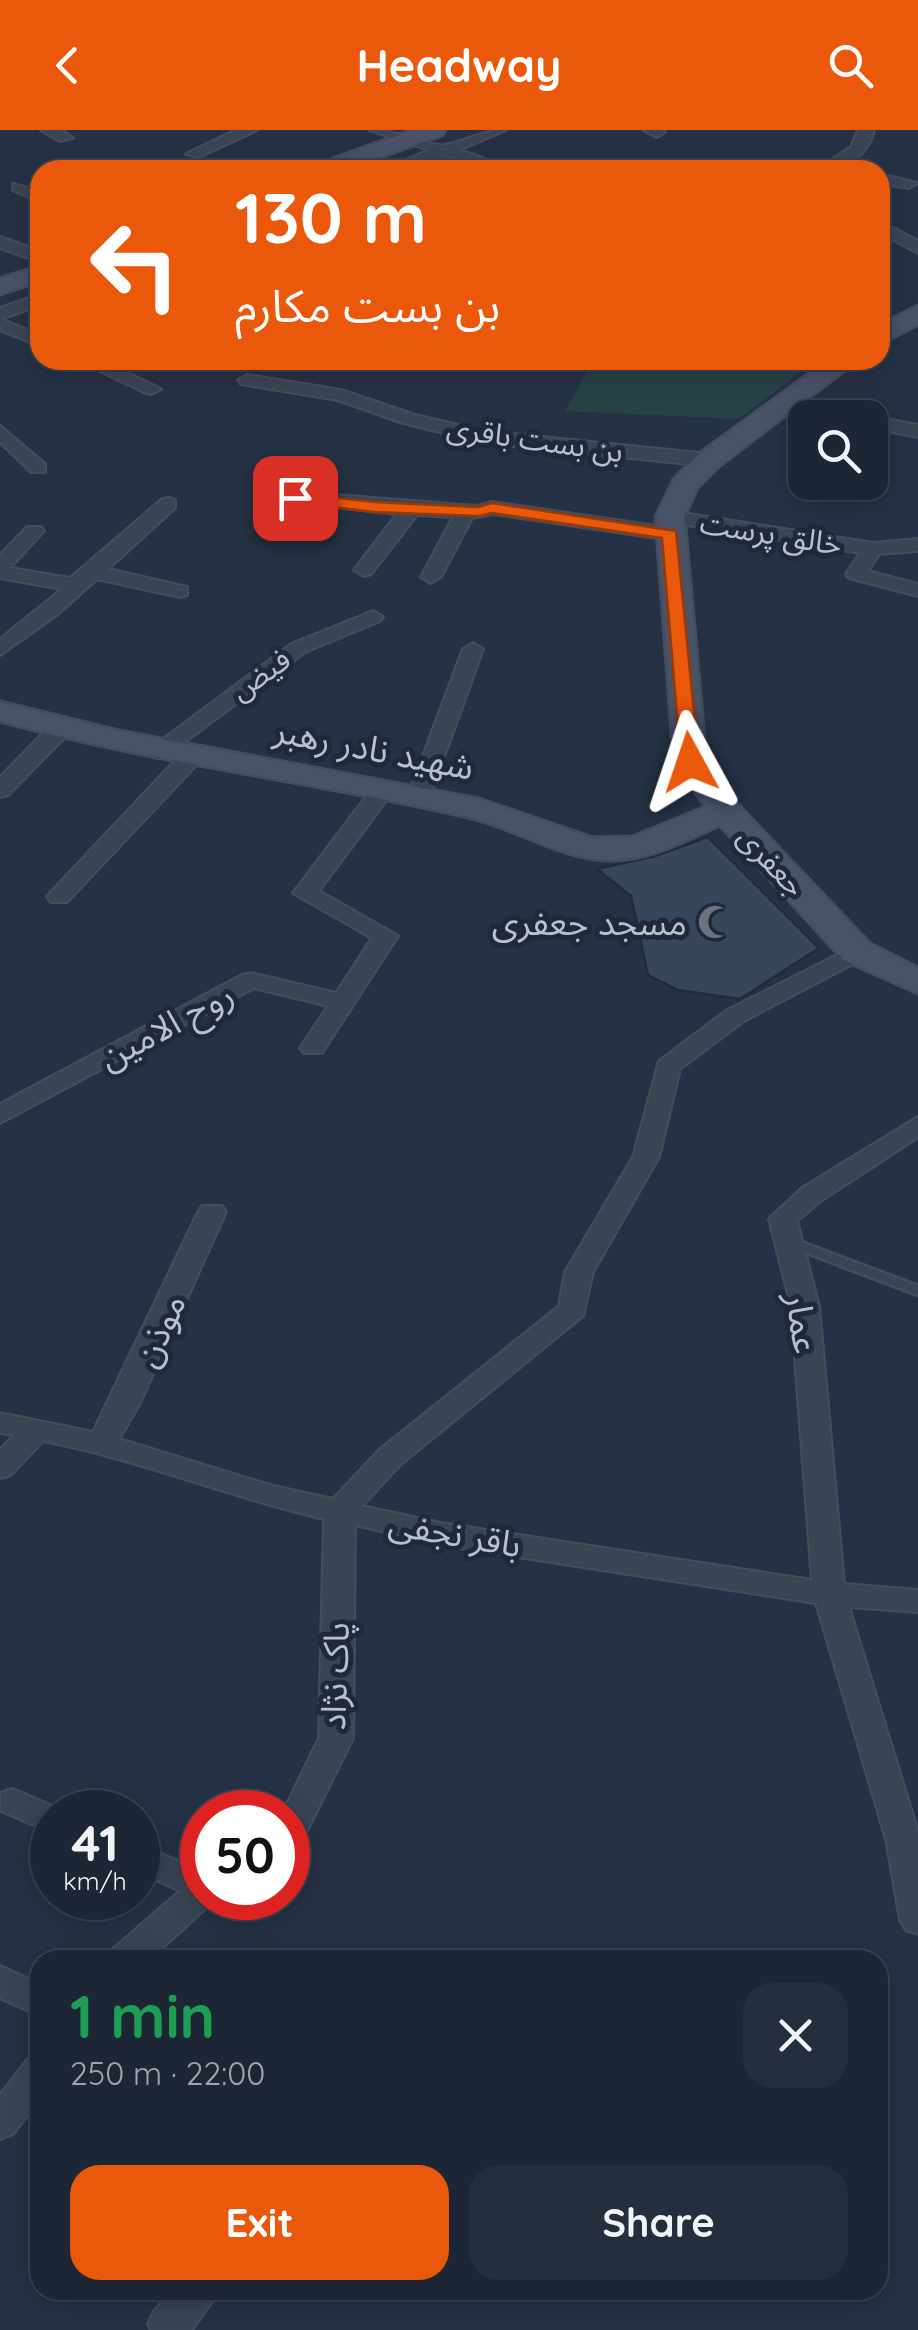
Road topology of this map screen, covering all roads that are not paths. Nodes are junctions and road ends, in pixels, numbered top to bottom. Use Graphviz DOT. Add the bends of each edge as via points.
graph roads {
  1 [pos="48,130"];
  2 [pos="248,130"];
  3 [pos="378,130"];
  4 [pos="498,130"];
  5 [pos="866,130"];
  6 [pos="65,138"];
  7 [pos="410,138"];
  8 [pos="440,140"];
  9 [pos="194,154"];
  10 [pos="351,160"];
  11 [pos="407,160"];
  12 [pos="485,160"];
  13 [pos="845,160"];
  14 [pos="890,180"];
  15 [pos="909,183"];
  16 [pos="19,187"];
  17 [pos="30,192"];
  18 [pos="890,232"];
  19 [pos="0,242"];
  20 [pos="918,248"];
  21 [pos="30,252"];
  22 [pos="30,276"];
  23 [pos="0,287"];
  24 [pos="30,304"];
  25 [pos="918,313"];
  26 [pos="0,314"];
  27 [pos="0,324"];
  28 [pos="890,330"];
  29 [pos="30,337"];
  30 [pos="109,370"];
  31 [pos="831,370"];
  32 [pos="247,380"];
  33 [pos="152,388"];
  34 [pos="783,405"];
  35 [pos="788,406"];
  36 [pos="888,425"];
  37 [pos="918,431"];
  38 [pos="0,432"];
  39 [pos="710,460"];
  40 [pos="38,468"];
  41 [pos="295,498"];
  42 [pos="168,504"];
  43 [pos="411,508"];
  44 [pos="466,511"];
  45 [pos="670,526"];
  46 [pos="34,531"];
  47 [pos="918,545"];
  48 [pos="872,548"];
  49 [pos="0,569"];
  50 [pos="364,570"];
  51 [pos="431,577"];
  52 [pos="82,578"];
  53 [pos="180,590"];
  54 [pos="918,590"];
  55 [pos="373,617"];
  56 [pos="0,648"];
  57 [pos="473,649"];
  58 [pos="0,712"];
  59 [pos="60,729"];
  60 [pos="158,751"];
  61 [pos="192,755"];
  62 [pos="0,790"];
  63 [pos="384,790"];
  64 [pos="418,796"];
  65 [pos="725,811"];
  66 [pos="59,897"];
  67 [pos="857,952"];
  68 [pos="918,982"];
  69 [pos="341,1002"];
  70 [pos="313,1048"];
  71 [pos="0,1114"];
  72 [pos="918,1124"];
  73 [pos="212,1212"];
  74 [pos="787,1241"];
  75 [pos="918,1291"];
  76 [pos="0,1423"];
  77 [pos="36,1430"];
  78 [pos="101,1444"];
  79 [pos="0,1468"];
  80 [pos="340,1511"];
  81 [pos="828,1594"];
  82 [pos="918,1601"];
  83 [pos="310,1791"];
  84 [pos="14,1802"];
  85 [pos="30,1810"];
  86 [pos="180,1909"];
  87 [pos="918,1920"];
  88 [pos="136,1950"];
  89 [pos="0,1981"];
  90 [pos="30,1997"];
  91 [pos="30,2084"];
  92 [pos="0,2123"];
  93 [pos="191,2300"];
  94 [pos="172,2330"];
  1 -- 6 [label="street"];
  2 -- 9 [label="street"];
  3 -- 7 [label="street"];
  4 -- 8 [label="street"];
  5 -- 13 [label="street"];
  7 -- 8 [label="main road"];
  7 -- 10 [label="main road"];
  8 -- 11 [label="street"];
  8 -- 12 [label="street"];
  14 -- 15 [label="street"];
  16 -- 17 [label="street"];
  18 -- 20 [label="street"];
  19 -- 21 [label="street"];
  22 -- 23 [label="main road"];
  24 -- 26 [label="street"];
  25 -- 28 [label="main road"];
  27 -- 29 [label="street"];
  30 -- 33 [label="street"];
  31 -- 34 [label="main road"];
  32 -- 39 [label="street, بن بست باقری" via="341,395 484,437"];
  34 -- 35 [label="street"];
  34 -- 39 [label="main road"];
  36 -- 37 [label="street"];
  38 -- 40 [label="street"];
  39 -- 45 [label="main road" via="684,485"];
  41 -- 43 [label="street, خالق پرست"];
  42 -- 52 [label="street"];
  43 -- 44 [label="street, خالق پرست"];
  43 -- 50 [label="street"];
  44 -- 45 [label="street, خالق پرست"];
  44 -- 51 [label="street"];
  45 -- 48 [label="street, خالق پرست"];
  45 -- 65 [label="main road, جعفری" via="690,762"];
  46 -- 49 [label="street"];
  47 -- 48 [label="street, خالق پرست"];
  48 -- 54 [label="street" via="856,574"];
  49 -- 52 [label="street"];
  52 -- 53 [label="street"];
  52 -- 56 [label="street"];
  55 -- 60 [label="street, فیض" via="298,648"];
  57 -- 64 [label="street"];
  58 -- 59 [label="main road, شهید نادر رهبر"];
  59 -- 60 [label="main road, شهید نادر رهبر"];
  59 -- 62 [label="street"];
  60 -- 61 [label="main road, شهید نادر رهبر"];
  61 -- 63 [label="main road, شهید نادر رهبر"];
  61 -- 66 [label="street"];
  63 -- 64 [label="main road, شهید نادر رهبر"];
  63 -- 69 [label="street" via="305,892 386,936"];
  64 -- 65 [label="main road, شهید نادر رهبر" via="610,850"];
  65 -- 67 [label="main road, جعفری"];
  67 -- 68 [label="main road, جعفری"];
  67 -- 80 [label="street" via="735,1016 668,1066 646,1157 579,1272 572,1310 390,1458"];
  69 -- 70 [label="street"];
  69 -- 71 [label="street, روح الامین" via="251,980"];
  72 -- 74 [label="street" via="783,1219"];
  73 -- 78 [label="street, موذن"];
  74 -- 75 [label="lane"];
  74 -- 81 [label="street, عمار" via="805,1306"];
  76 -- 77 [label="street, باقر نجفی"];
  77 -- 78 [label="street, باقر نجفی"];
  77 -- 79 [label="street"];
  78 -- 80 [label="street, باقر نجفی"];
  80 -- 81 [label="street, باقر نجفی" via="441,1534"];
  80 -- 83 [label="street, پاک نژاد" via="336,1738"];
  81 -- 82 [label="street, باقر نجفی"];
  81 -- 87 [label="street, عمار" via="903,1839"];
  84 -- 85 [label="street"];
  86 -- 88 [label="street"];
  89 -- 90 [label="street"];
  91 -- 92 [label="street"];
  93 -- 94 [label="street" via="168,2324"];
}
